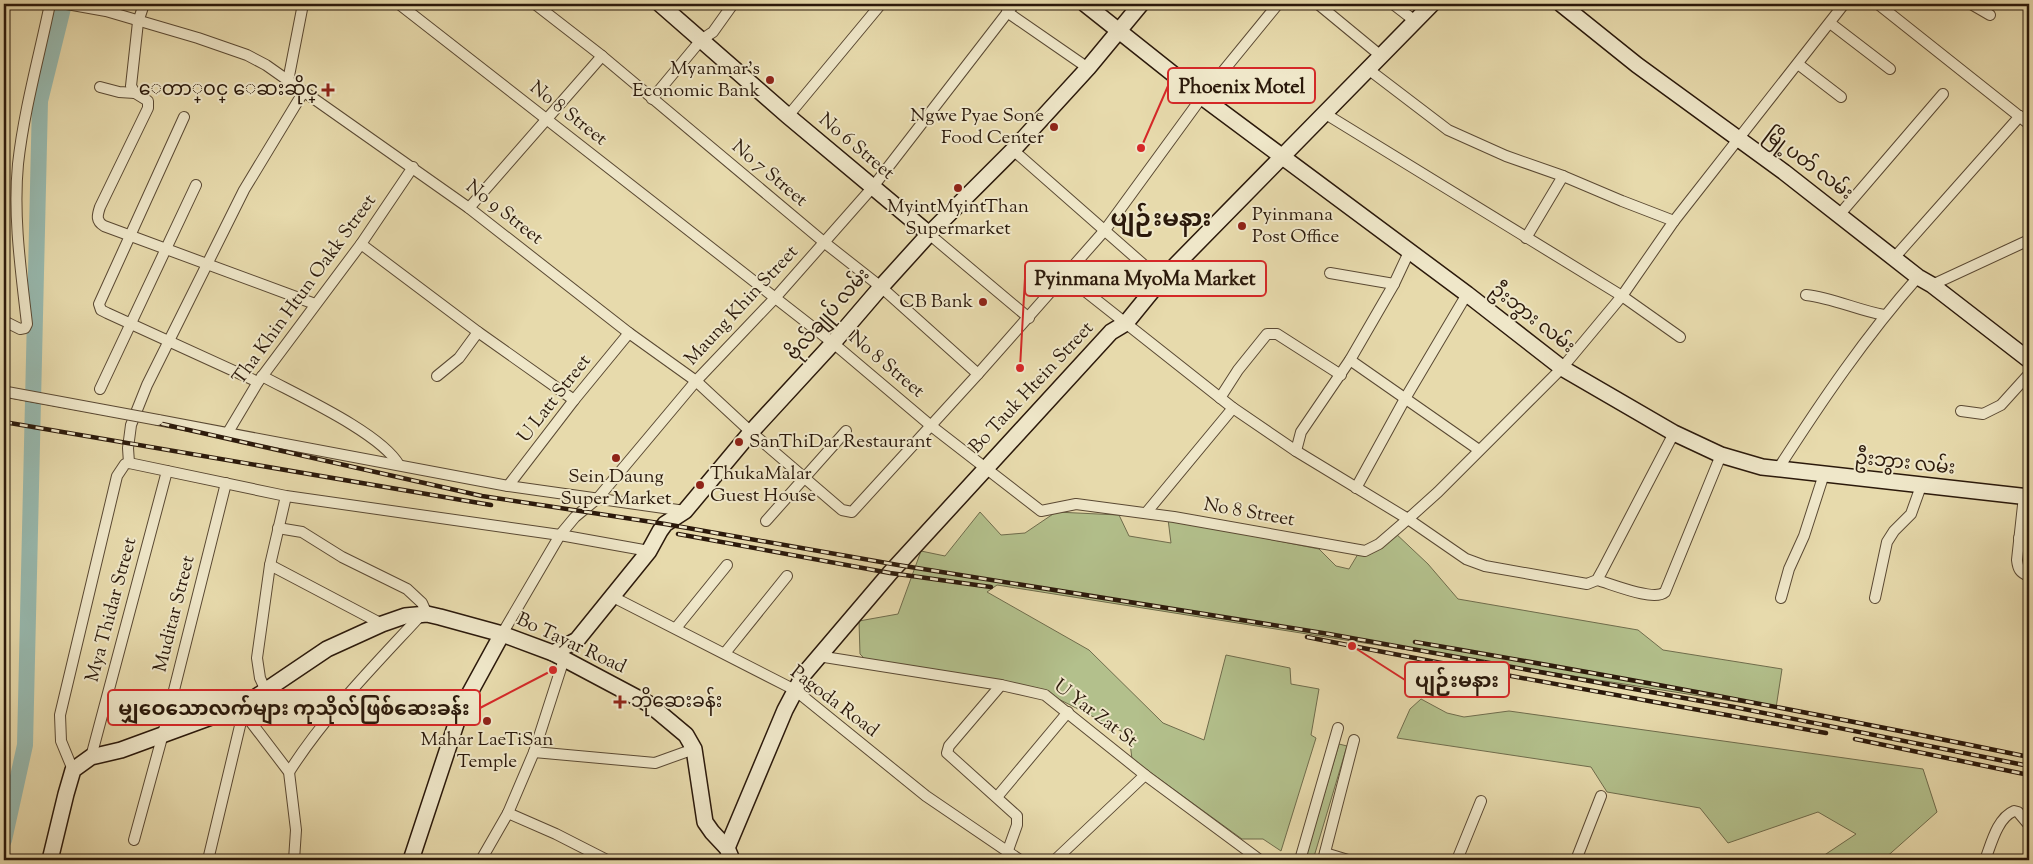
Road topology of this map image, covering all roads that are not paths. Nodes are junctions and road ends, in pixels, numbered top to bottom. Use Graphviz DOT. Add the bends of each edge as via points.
graph roads {
  1 [pos="50,4"];
  2 [pos="67,4"];
  3 [pos="144,4"];
  4 [pos="303,4"];
  5 [pos="399,4"];
  6 [pos="535,4"];
  7 [pos="660,4"];
  8 [pos="733,4"];
  9 [pos="881,4"];
  10 [pos="1085,4"];
  11 [pos="1141,4"];
  12 [pos="1278,4"];
  13 [pos="1318,4"];
  14 [pos="1393,4"];
  15 [pos="1432,4"];
  16 [pos="1561,4"];
  17 [pos="1844,4"];
  18 [pos="1878,4"];
  19 [pos="1971,4"];
  20 [pos="1010,8"];
  21 [pos="1990,15"];
  22 [pos="1414,21"];
  23 [pos="138,22"];
  24 [pos="1830,24"];
  25 [pos="1119,30"];
  26 [pos="701,40"];
  27 [pos="602,56"];
  28 [pos="1381,56"];
  29 [pos="1798,64"];
  30 [pos="1088,68"];
  31 [pos="1368,69"];
  32 [pos="1890,69"];
  33 [pos="288,81"];
  34 [pos="100,87"];
  35 [pos="304,91"];
  36 [pos="135,93"];
  37 [pos="1943,94"];
  38 [pos="1202,97"];
  39 [pos="1841,97"];
  40 [pos="652,99"];
  41 [pos="1324,113"];
  42 [pos="788,116"];
  43 [pos="2020,116"];
  44 [pos="184,117"];
  45 [pos="546,119"];
  46 [pos="2029,124"];
  47 [pos="1739,138"];
  48 [pos="1013,150"];
  49 [pos="1281,156"];
  50 [pos="413,167"];
  51 [pos="1564,176"];
  52 [pos="196,185"];
  53 [pos="872,188"];
  54 [pos="469,208"];
  55 [pos="1840,214"];
  56 [pos="1674,221"];
  57 [pos="1105,230"];
  58 [pos="929,234"];
  59 [pos="129,235"];
  60 [pos="1526,238"];
  61 [pos="2029,240"];
  62 [pos="825,243"];
  63 [pos="361,244"];
  64 [pos="166,248"];
  65 [pos="1409,252"];
  66 [pos="1894,258"];
  67 [pos="207,264"];
  68 [pos="1330,273"];
  69 [pos="1066,276"];
  70 [pos="1918,277"];
  71 [pos="1161,280"];
  72 [pos="1394,284"];
  73 [pos="1932,285"];
  74 [pos="881,287"];
  75 [pos="1467,294"];
  76 [pos="1806,295"];
  77 [pos="1622,296"];
  78 [pos="775,298"];
  79 [pos="315,304"];
  80 [pos="1884,315"];
  81 [pos="1029,318"];
  82 [pos="4,321"];
  83 [pos="1126,323"];
  84 [pos="131,324"];
  85 [pos="478,332"];
  86 [pos="629,333"];
  87 [pos="1680,337"];
  88 [pos="170,342"];
  89 [pos="833,343"];
  90 [pos="1350,360"];
  91 [pos="2029,360"];
  92 [pos="1562,368"];
  93 [pos="978,374"];
  94 [pos="2029,374"];
  95 [pos="1341,375"];
  96 [pos="437,376"];
  97 [pos="260,379"];
  98 [pos="696,381"];
  99 [pos="100,389"];
  100 [pos="6,392"];
  101 [pos="1220,398"];
  102 [pos="1406,398"];
  103 [pos="574,400"];
  104 [pos="1233,408"];
  105 [pos="1961,411"];
  106 [pos="930,425"];
  107 [pos="846,431"];
  108 [pos="751,432"];
  109 [pos="1674,433"];
  110 [pos="227,434"];
  111 [pos="1478,450"];
  112 [pos="1296,451"];
  113 [pos="1721,455"];
  114 [pos="129,463"];
  115 [pos="399,465"];
  116 [pos="985,468"];
  117 [pos="1778,469"];
  118 [pos="167,471"];
  119 [pos="1824,474"];
  120 [pos="804,477"];
  121 [pos="226,482"];
  122 [pos="508,486"];
  123 [pos="1921,486"];
  124 [pos="1356,488"];
  125 [pos="286,496"];
  126 [pos="2027,497"];
  127 [pos="598,498"];
  128 [pos="685,511"];
  129 [pos="1146,513"];
  130 [pos="1408,519"];
  131 [pos="766,521"];
  132 [pos="278,528"];
  133 [pos="560,535"];
  134 [pos="2024,538"];
  135 [pos="649,551"];
  136 [pos="270,565"];
  137 [pos="727,565"];
  138 [pos="787,576"];
  139 [pos="2029,576"];
  140 [pos="1597,580"];
  141 [pos="613,596"];
  142 [pos="1781,598"];
  143 [pos="1875,598"];
  144 [pos="424,615"];
  145 [pos="382,624"];
  146 [pos="676,628"];
  147 [pos="502,634"];
  148 [pos="725,653"];
  149 [pos="559,656"];
  150 [pos="818,656"];
  151 [pos="1001,685"];
  152 [pos="795,690"];
  153 [pos="266,692"];
  154 [pos="244,709"];
  155 [pos="1068,712"];
  156 [pos="1338,728"];
  157 [pos="163,734"];
  158 [pos="1354,740"];
  159 [pos="694,749"];
  160 [pos="534,752"];
  161 [pos="92,757"];
  162 [pos="73,770"];
  163 [pos="289,772"];
  164 [pos="1145,775"];
  165 [pos="1601,796"];
  166 [pos="997,797"];
  167 [pos="1481,802"];
  168 [pos="508,813"];
  169 [pos="2029,825"];
  170 [pos="134,840"];
  171 [pos="1007,853"];
  172 [pos="730,854"];
  173 [pos="1324,857"];
  174 [pos="50,860"];
  175 [pos="208,860"];
  176 [pos="294,860"];
  177 [pos="411,860"];
  178 [pos="481,860"];
  179 [pos="606,860"];
  180 [pos="1020,860"];
  181 [pos="1055,860"];
  182 [pos="1260,860"];
  183 [pos="1300,860"];
  184 [pos="1348,860"];
  185 [pos="1457,860"];
  186 [pos="1576,860"];
  187 [pos="1985,860"];
  1 -- 82 [label="street" via="18,165 18,237 27,324 20,330"];
  2 -- 23 [label="street, No 9 Street" via="106,11"];
  3 -- 23 [label="street"];
  4 -- 33 [label="street"];
  5 -- 45 [label="street, No 8 Street"];
  6 -- 27 [label="street, No 7 Street"];
  7 -- 26 [label="street, No 6 Street"];
  8 -- 26 [label="street" via="713,32"];
  9 -- 42 [label="street"];
  10 -- 25 [label="street, ဦးဘွား လမ်း"];
  11 -- 25 [label="street, ဗိုလ်ချုပ် လမ်း"];
  12 -- 38 [label="street"];
  13 -- 28 [label="street"];
  14 -- 22 [label="street"];
  15 -- 22 [label="street, Bo Tauk Htein Street"];
  16 -- 47 [label="street, မြို့ပတ် လမ်း" via="1637,65"];
  17 -- 24 [label="street, No 8 Street"];
  18 -- 43 [label="street"];
  19 -- 21 [label="street"];
  20 -- 30 [label="street"];
  20 -- 53 [label="street, Maung Khin Street"];
  22 -- 28 [label="street, Bo Tauk Htein Street"];
  23 -- 33 [label="street, No 9 Street" via="247,55"];
  23 -- 36 [label="street" via="132,86"];
  24 -- 29 [label="street, No 8 Street"];
  24 -- 32 [label="street"];
  25 -- 30 [label="street, ဗိုလ်ချုပ် လမ်း"];
  25 -- 38 [label="street, ဦးဘွား လမ်း"];
  26 -- 40 [label="street"];
  26 -- 42 [label="street, No 6 Street"];
  27 -- 40 [label="street, No 7 Street"];
  27 -- 45 [label="street"];
  28 -- 31 [label="street, Bo Tauk Htein Street"];
  29 -- 39 [label="street"];
  29 -- 47 [label="street, No 8 Street"];
  30 -- 48 [label="street, ဗိုလ်ချုပ် လမ်း"];
  31 -- 41 [label="street, Bo Tauk Htein Street"];
  31 -- 51 [label="street" via="1448,130 1506,156"];
  33 -- 35 [label="street, No 9 Street"];
  34 -- 36 [label="street"];
  35 -- 50 [label="street, No 9 Street"];
  35 -- 67 [label="street" via="244,190"];
  36 -- 59 [label="street" via="148,101 148,108 97,218 104,226"];
  37 -- 55 [label="street"];
  38 -- 49 [label="street, ဦးဘွား လမ်း"];
  38 -- 57 [label="street"];
  40 -- 62 [label="street, No 7 Street"];
  41 -- 49 [label="street, Bo Tauk Htein Street"];
  41 -- 60 [label="street"];
  42 -- 53 [label="street, No 6 Street"];
  43 -- 46 [label="street"];
  43 -- 66 [label="street"];
  44 -- 59 [label="street"];
  45 -- 54 [label="street"];
  45 -- 78 [label="street, No 8 Street"];
  47 -- 55 [label="street, မြို့ပတ် လမ်း"];
  47 -- 56 [label="street, No 8 Street"];
  48 -- 57 [label="street"];
  48 -- 58 [label="street, ဗိုလ်ချုပ် လမ်း"];
  49 -- 65 [label="street, ဦးဘွား လမ်း"];
  49 -- 71 [label="street, Bo Tauk Htein Street"];
  50 -- 54 [label="street, No 9 Street"];
  50 -- 63 [label="street, Tha Khin Htun Oakk Street"];
  51 -- 56 [label="street"];
  51 -- 60 [label="street"];
  52 -- 64 [label="street"];
  53 -- 58 [label="street, No 6 Street"];
  53 -- 62 [label="street, Maung Khin Street"];
  54 -- 86 [label="street, No 9 Street"];
  55 -- 66 [label="street, မြို့ပတ် လမ်း"];
  56 -- 77 [label="street, No 8 Street"];
  57 -- 69 [label="street"];
  57 -- 71 [label="street"];
  58 -- 74 [label="street, ဗိုလ်ချုပ် လမ်း"];
  58 -- 81 [label="street, No 6 Street"];
  59 -- 64 [label="street"];
  59 -- 84 [label="street" via="99,304 107,314"];
  60 -- 77 [label="street"];
  61 -- 73 [label="street"];
  62 -- 74 [label="street, No 7 Street"];
  62 -- 78 [label="street, Maung Khin Street"];
  63 -- 79 [label="street, Tha Khin Htun Oakk Street"];
  63 -- 85 [label="street"];
  64 -- 67 [label="street"];
  64 -- 84 [label="street"];
  65 -- 72 [label="street"];
  65 -- 75 [label="street, ဦးဘွား လမ်း"];
  66 -- 70 [label="street, မြို့ပတ် လမ်း"];
  67 -- 79 [label="street"];
  67 -- 88 [label="street"];
  68 -- 72 [label="street"];
  69 -- 81 [label="street"];
  69 -- 83 [label="street"];
  70 -- 73 [label="street, မြို့ပတ် လမ်း"];
  70 -- 80 [label="street"];
  71 -- 83 [label="street, Bo Tauk Htein Street"];
  72 -- 90 [label="street"];
  73 -- 91 [label="street, မြို့ပတ် လမ်း"];
  74 -- 89 [label="street, ဗိုလ်ချုပ် လမ်း"];
  74 -- 93 [label="street, No 7 Street"];
  75 -- 92 [label="street, ဦးဘွား လမ်း"];
  75 -- 102 [label="street"];
  76 -- 80 [label="street"];
  77 -- 87 [label="street"];
  77 -- 92 [label="street, No 8 Street"];
  78 -- 89 [label="street, No 8 Street"];
  78 -- 98 [label="street, Maung Khin Street"];
  79 -- 97 [label="street, Tha Khin Htun Oakk Street"];
  80 -- 117 [label="street" via="1828,391"];
  81 -- 93 [label="street"];
  83 -- 101 [label="street"];
  83 -- 116 [label="street, Bo Tauk Htein Street" via="1111,332"];
  84 -- 88 [label="street"];
  84 -- 99 [label="street"];
  85 -- 96 [label="street" via="459,358"];
  85 -- 103 [label="street"];
  86 -- 98 [label="street, No 9 Street"];
  86 -- 103 [label="street, U Latt Street"];
  88 -- 97 [label="street"];
  88 -- 114 [label="street" via="136,410 130,434"];
  89 -- 106 [label="street, No 8 Street"];
  89 -- 108 [label="street, ဗိုလ်ချုပ် လမ်း"];
  90 -- 95 [label="street"];
  90 -- 102 [label="street"];
  92 -- 109 [label="street, ဦးဘွား လမ်း"];
  92 -- 111 [label="street, No 8 Street"];
  93 -- 106 [label="street"];
  94 -- 105 [label="street" via="2001,405 1983,414"];
  95 -- 101 [label="street" via="1272,333 1267,334 1238,370"];
  95 -- 112 [label="street" via="1301,432"];
  97 -- 110 [label="street, Tha Khin Htun Oakk Street"];
  97 -- 115 [label="street" via="360,430 392,455"];
  98 -- 108 [label="street, No 9 Street"];
  98 -- 127 [label="street, Maung Khin Street"];
  100 -- 110 [label="street, bridge"];
  101 -- 104 [label="street"];
  102 -- 111 [label="street"];
  102 -- 124 [label="street"];
  103 -- 122 [label="street, U Latt Street"];
  104 -- 112 [label="street"];
  104 -- 129 [label="street"];
  106 -- 116 [label="street, No 8 Street"];
  106 -- 120 [label="street, No 9 Street" via="847,511"];
  107 -- 120 [label="street"];
  108 -- 120 [label="street, No 9 Street"];
  108 -- 128 [label="street, ဗိုလ်ချုပ် လမ်း"];
  109 -- 113 [label="street, ဦးဘွား လမ်း"];
  109 -- 140 [label="street"];
  110 -- 115 [label="street"];
  111 -- 130 [label="street, No 8 Street"];
  112 -- 124 [label="street"];
  113 -- 117 [label="street, ဦးဘွား လမ်း"];
  113 -- 140 [label="street" via="1665,592 1658,596 1647,595"];
  114 -- 118 [label="street"];
  114 -- 162 [label="street" via="121,467 117,476 60,715 61,741"];
  115 -- 122 [label="street"];
  116 -- 129 [label="street, No 8 Street" via="1041,511 1076,504"];
  116 -- 150 [label="street, Bo Tauk Htein Street"];
  117 -- 119 [label="street, ဦးဘွား လမ်း"];
  118 -- 121 [label="street"];
  118 -- 161 [label="street, Mya Thidar Street"];
  119 -- 123 [label="street, ဦးဘွား လမ်း"];
  119 -- 142 [label="street"];
  120 -- 131 [label="street"];
  121 -- 125 [label="street"];
  121 -- 157 [label="street, Muditar Street"];
  122 -- 127 [label="street"];
  123 -- 126 [label="street, ဦးဘွား လမ်း"];
  123 -- 143 [label="street" via="1911,514 1887,542"];
  124 -- 130 [label="street"];
  125 -- 132 [label="street"];
  125 -- 133 [label="street"];
  126 -- 134 [label="street"];
  127 -- 128 [label="street"];
  127 -- 133 [label="street, Maung Khin Street"];
  128 -- 135 [label="street, ဗိုလ်ချုပ် လမ်း" via="660,530"];
  129 -- 130 [label="street, No 8 Street" via="1355,550 1372,549"];
  130 -- 140 [label="street" via="1466,559 1485,566 1587,584"];
  132 -- 136 [label="street"];
  132 -- 144 [label="street" via="302,532 342,557 407,589 422,603"];
  133 -- 135 [label="street"];
  133 -- 147 [label="street, Maung Khin Street"];
  134 -- 139 [label="street" via="2017,560 2018,569"];
  135 -- 141 [label="street, ဗိုလ်ချုပ် လမ်း"];
  136 -- 145 [label="street"];
  136 -- 153 [label="street" via="256,658"];
  137 -- 146 [label="street"];
  138 -- 148 [label="street"];
  141 -- 146 [label="street, Pagoda Road"];
  141 -- 149 [label="street, ဗိုလ်ချုပ် လမ်း" via="577,640"];
  144 -- 145 [label="street, Bo Tayar Road" via="405,616"];
  144 -- 147 [label="street, Bo Tayar Road"];
  144 -- 163 [label="street" via="327,718"];
  145 -- 153 [label="street, Bo Tayar Road" via="327,649"];
  146 -- 148 [label="street, Pagoda Road"];
  147 -- 149 [label="street, Bo Tayar Road"];
  147 -- 177 [label="street" via="461,709"];
  148 -- 152 [label="street, Pagoda Road"];
  149 -- 159 [label="street, Bo Tayar Road" via="649,704 686,735"];
  149 -- 160 [label="street"];
  150 -- 151 [label="street, U Yar Zat St"];
  150 -- 152 [label="street, Bo Tauk Htein Street"];
  151 -- 155 [label="street, U Yar Zat St" via="1044,695"];
  151 -- 166 [label="street" via="947,750 948,755"];
  152 -- 171 [label="street, Pagoda Road" via="926,796"];
  152 -- 172 [label="street, Bo Tauk Htein Street" via="784,710"];
  153 -- 154 [label="street, Bo Tayar Road"];
  154 -- 157 [label="street, Bo Tayar Road"];
  154 -- 163 [label="street"];
  154 -- 175 [label="street"];
  155 -- 164 [label="street, U Yar Zat St"];
  155 -- 166 [label="street"];
  156 -- 183 [label="street"];
  157 -- 161 [label="street, Bo Tayar Road"];
  157 -- 170 [label="street, Muditar Street"];
  158 -- 173 [label="street"];
  159 -- 160 [label="street" via="655,763"];
  159 -- 172 [label="street, Bo Tayar Road" via="705,822"];
  160 -- 168 [label="street"];
  161 -- 162 [label="street, Bo Tayar Road"];
  162 -- 174 [label="street"];
  163 -- 176 [label="street" via="296,830"];
  164 -- 181 [label="street"];
  164 -- 182 [label="street, U Yar Zat St"];
  165 -- 186 [label="street"];
  166 -- 171 [label="street" via="1017,816"];
  167 -- 185 [label="street"];
  168 -- 178 [label="street"];
  168 -- 179 [label="street"];
  169 -- 187 [label="street" via="2018,812 2008,814 1998,828"];
  171 -- 180 [label="street, Pagoda Road"];
  173 -- 184 [label="street"];
}
